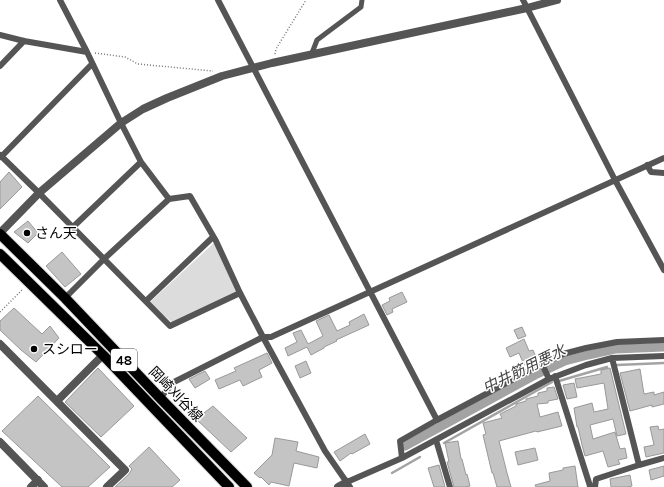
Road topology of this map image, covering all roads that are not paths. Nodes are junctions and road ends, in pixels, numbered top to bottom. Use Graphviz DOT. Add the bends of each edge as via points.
graph roads {
  1 [pos="60,0"];
  2 [pos="218,0"];
  3 [pos="362,0"];
  4 [pos="523,0"];
  5 [pos="557,0"];
  6 [pos="527,8"];
  7 [pos="0,35"];
  8 [pos="24,41"];
  9 [pos="88,52"];
  10 [pos="312,54"];
  11 [pos="92,64"];
  12 [pos="0,66"];
  13 [pos="253,68"];
  14 [pos="121,123"];
  15 [pos="1,156"];
  16 [pos="664,158"];
  17 [pos="141,162"];
  18 [pos="647,165"];
  19 [pos="664,173"];
  20 [pos="615,180"];
  21 [pos="39,193"];
  22 [pos="169,199"];
  23 [pos="73,227"];
  24 [pos="0,234"];
  25 [pos="213,237"];
  26 [pos="0,254"];
  27 [pos="104,259"];
  28 [pos="664,270"];
  29 [pos="370,292"];
  30 [pos="240,293"];
  31 [pos="65,298"];
  32 [pos="146,301"];
  33 [pos="263,337"];
  34 [pos="664,340"];
  35 [pos="0,344"];
  36 [pos="103,355"];
  37 [pos="664,356"];
  38 [pos="612,358"];
  39 [pos="542,364"];
  40 [pos="552,378"];
  41 [pos="160,398"];
  42 [pos="57,401"];
  43 [pos="437,420"];
  44 [pos="436,440"];
  45 [pos="0,442"];
  46 [pos="402,458"];
  47 [pos="664,458"];
  48 [pos="640,465"];
  49 [pos="38,480"];
  50 [pos="348,485"];
  51 [pos="31,487"];
  52 [pos="44,487"];
  53 [pos="107,487"];
  54 [pos="229,487"];
  55 [pos="247,487"];
  56 [pos="338,487"];
  57 [pos="450,487"];
  58 [pos="592,487"];
  1 -- 9 [label="street"];
  2 -- 13 [label="street"];
  3 -- 10 [label="street" via="361,7 317,40"];
  4 -- 6 [label="street"];
  5 -- 6 [label="street"];
  6 -- 10 [label="street"];
  6 -- 20 [label="street"];
  7 -- 8 [label="street"];
  8 -- 9 [label="street"];
  8 -- 12 [label="street"];
  9 -- 11 [label="street"];
  10 -- 13 [label="street"];
  11 -- 14 [label="street"];
  11 -- 15 [label="street"];
  13 -- 14 [label="street" via="222,76 167,98"];
  13 -- 29 [label="street"];
  14 -- 17 [label="street"];
  14 -- 21 [label="street"];
  15 -- 21 [label="street"];
  16 -- 18 [label="street"];
  17 -- 22 [label="street"];
  17 -- 23 [label="street"];
  18 -- 19 [label="street" via="651,172"];
  18 -- 20 [label="street"];
  20 -- 28 [label="street"];
  20 -- 29 [label="street"];
  21 -- 23 [label="street"];
  21 -- 24 [label="street"];
  22 -- 25 [label="street" via="190,196"];
  22 -- 27 [label="street"];
  23 -- 27 [label="street"];
  24 -- 31 [label="main road, 岡崎刈谷線 / 48"];
  25 -- 30 [label="street"];
  25 -- 32 [label="street"];
  26 -- 36 [label="main road, 岡崎刈谷線 / 48"];
  27 -- 31 [label="street"];
  27 -- 32 [label="street"];
  29 -- 33 [label="street" via="271,337"];
  29 -- 43 [label="street"];
  30 -- 32 [label="street" via="170,326"];
  30 -- 33 [label="street"];
  31 -- 41 [label="main road, 岡崎刈谷線 / 48"];
  33 -- 41 [label="street" via="174,382"];
  33 -- 50 [label="street" via="325,451"];
  34 -- 39 [label="street" via="617,342 586,348 563,354"];
  35 -- 42 [label="street"];
  36 -- 42 [label="street"];
  36 -- 54 [label="main road, 岡崎刈谷線 / 48"];
  37 -- 38 [label="street"];
  38 -- 40 [label="street"];
  38 -- 48 [label="street"];
  39 -- 40 [label="street"];
  39 -- 43 [label="street"];
  40 -- 44 [label="street"];
  40 -- 58 [label="street"];
  41 -- 55 [label="main road, 岡崎刈谷線 / 48"];
  42 -- 53 [label="street" via="125,470"];
  43 -- 46 [label="street" via="400,441"];
  44 -- 46 [label="street"];
  44 -- 57 [label="street"];
  45 -- 49 [label="street"];
  46 -- 50 [label="street"];
  47 -- 48 [label="street"];
  48 -- 58 [label="street" via="596,479"];
  49 -- 51 [label="street"];
  49 -- 52 [label="street"];
  50 -- 56 [label="street"];
}
